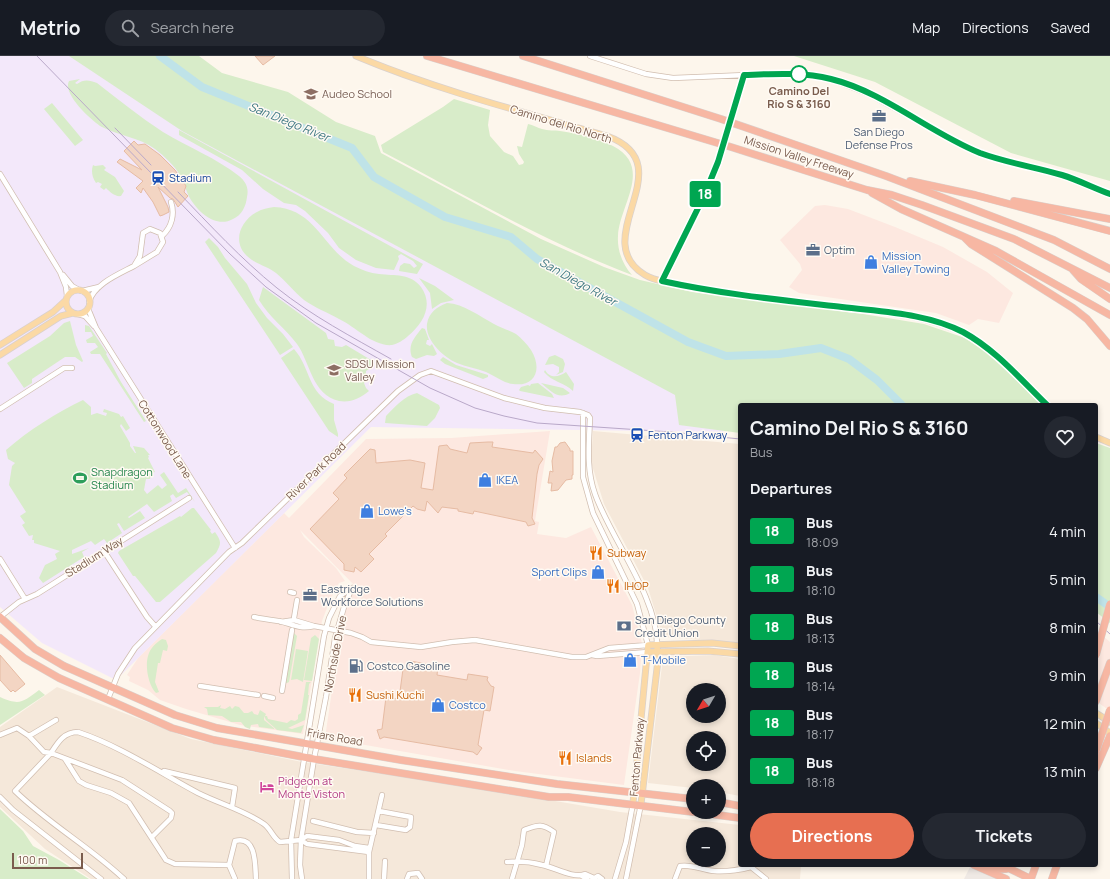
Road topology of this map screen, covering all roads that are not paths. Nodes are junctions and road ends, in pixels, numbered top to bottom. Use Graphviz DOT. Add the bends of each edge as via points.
graph roads {
  1 [pos="356,56"];
  2 [pos="427,56"];
  3 [pos="523,56"];
  4 [pos="590,56"];
  5 [pos="744,75"];
  6 [pos="0,174"];
  7 [pos="886,176"];
  8 [pos="867,190"];
  9 [pos="1110,194"];
  10 [pos="975,195"];
  11 [pos="171,202"];
  12 [pos="1108,218"];
  13 [pos="1106,229"];
  14 [pos="162,236"];
  15 [pos="965,238"];
  16 [pos="134,266"];
  17 [pos="1070,267"];
  18 [pos="1110,269"];
  19 [pos="60,272"];
  20 [pos="662,281"];
  21 [pos="100,286"];
  22 [pos="1110,288"];
  23 [pos="80,290"];
  24 [pos="67,298"];
  25 [pos="1110,299"];
  26 [pos="89,304"];
  27 [pos="76,313"];
  28 [pos="1110,315"];
  29 [pos="96,328"];
  30 [pos="0,345"];
  31 [pos="1110,346"];
  32 [pos="0,355"];
  33 [pos="72,368"];
  34 [pos="1045,403"];
  35 [pos="0,409"];
  36 [pos="583,413"];
  37 [pos="1098,438"];
  38 [pos="584,440"];
  39 [pos="1110,443"];
  40 [pos="589,451"];
  41 [pos="189,498"];
  42 [pos="235,548"];
  43 [pos="104,551"];
  44 [pos="0,559"];
  45 [pos="25,599"];
  46 [pos="297,600"];
  47 [pos="1110,604"];
  48 [pos="0,617"];
  49 [pos="254,617"];
  50 [pos="294,618"];
  51 [pos="155,626"];
  52 [pos="326,628"];
  53 [pos="292,630"];
  54 [pos="337,630"];
  55 [pos="0,638"];
  56 [pos="648,645"];
  57 [pos="738,646"];
  58 [pos="657,648"];
  59 [pos="1098,648"];
  60 [pos="648,652"];
  61 [pos="738,654"];
  62 [pos="592,655"];
  63 [pos="1110,664"];
  64 [pos="200,686"];
  65 [pos="112,688"];
  66 [pos="282,691"];
  67 [pos="258,695"];
  68 [pos="264,696"];
  69 [pos="1098,697"];
  70 [pos="273,698"];
  71 [pos="108,700"];
  72 [pos="1110,710"];
  73 [pos="1098,714"];
  74 [pos="56,720"];
  75 [pos="1110,722"];
  76 [pos="1098,724"];
  77 [pos="1110,733"];
  78 [pos="0,735"];
  79 [pos="29,736"];
  80 [pos="1110,736"];
  81 [pos="306,743"];
  82 [pos="316,745"];
  83 [pos="1098,745"];
  84 [pos="51,753"];
  85 [pos="303,757"];
  86 [pos="65,759"];
  87 [pos="314,759"];
  88 [pos="1098,763"];
  89 [pos="159,770"];
  90 [pos="634,793"];
  91 [pos="643,794"];
  92 [pos="382,795"];
  93 [pos="0,797"];
  94 [pos="686,798"];
  95 [pos="633,803"];
  96 [pos="726,803"];
  97 [pos="641,804"];
  98 [pos="738,806"];
  99 [pos="232,807"];
  100 [pos="379,810"];
  101 [pos="686,811"];
  102 [pos="726,816"];
  103 [pos="738,818"];
  104 [pos="313,822"];
  105 [pos="376,825"];
  106 [pos="374,834"];
  107 [pos="152,838"];
  108 [pos="291,840"];
  109 [pos="301,840"];
  110 [pos="349,844"];
  111 [pos="349,850"];
  112 [pos="369,850"];
  113 [pos="385,861"];
  114 [pos="516,861"];
  115 [pos="507,862"];
  116 [pos="229,865"];
  117 [pos="546,866"];
  118 [pos="979,867"];
  119 [pos="996,867"];
  120 [pos="1006,867"];
  121 [pos="1035,867"];
  122 [pos="1056,867"];
  123 [pos="1012,870"];
  124 [pos="582,876"];
  125 [pos="594,878"];
  126 [pos="101,879"];
  127 [pos="124,879"];
  128 [pos="235,879"];
  129 [pos="256,879"];
  130 [pos="292,879"];
  131 [pos="302,879"];
  132 [pos="369,879"];
  133 [pos="384,879"];
  134 [pos="407,879"];
  135 [pos="422,879"];
  136 [pos="512,879"];
  137 [pos="587,879"];
  138 [pos="602,879"];
  139 [pos="615,879"];
  140 [pos="626,879"];
  141 [pos="675,879"];
  142 [pos="766,879"];
  143 [pos="1006,879"];
  144 [pos="1031,879"];
  145 [pos="1052,879"];
  1 -- 20 [label="main road, Camino del Rio North" via="398,74 468,97 608,136 624,145 636,160 640,175 638,191 624,236 626,253 639,271 651,279"];
  2 -- 8 [label="highway, Mission Valley Freeway"];
  3 -- 7 [label="highway, Mission Valley Freeway" via="721,119"];
  4 -- 5 [label="street" via="646,74 666,77"];
  5 -- 9 [label="street" via="796,73 831,79 869,94 980,152 1062,175"];
  5 -- 20 [label="street, bridge" via="718,162"];
  6 -- 19 [label="street"];
  7 -- 10 [label="highway"];
  7 -- 18 [label="highway, Mission Valley Freeway" via="1054,240"];
  8 -- 15 [label="highway" via="886,202"];
  8 -- 17 [label="highway, Mission Valley Freeway" via="892,195 979,225"];
  10 -- 12 [label="highway"];
  10 -- 13 [label="highway"];
  11 -- 14 [label="street" via="173,218 169,229"];
  14 -- 16 [label="street" via="163,242 157,252"];
  14 -- 16 [label="street" via="153,229 143,233 140,256"];
  15 -- 28 [label="highway" via="996,250"];
  15 -- 31 [label="highway" via="1059,298 1087,319"];
  16 -- 21 [label="street"];
  17 -- 22 [label="highway, Mission Valley Freeway"];
  17 -- 25 [label="highway" via="1081,279"];
  19 -- 23 [label="street" via="72,286"];
  19 -- 24 [label="street"];
  20 -- 34 [label="main road, Camino del Rio North" via="719,292 899,314 938,322 963,332 990,349"];
  21 -- 23 [label="street"];
  21 -- 26 [label="street" via="91,296"];
  23 -- 24 [label="main road" via="74,291"];
  23 -- 26 [label="main road" via="87,295"];
  24 -- 27 [label="main road" via="68,308"];
  24 -- 30 [label="main road" via="53,312"];
  26 -- 27 [label="main road" via="86,311"];
  26 -- 29 [label="street, Cottonwood Lane" via="88,311"];
  27 -- 29 [label="street, Cottonwood Lane" via="85,316"];
  27 -- 32 [label="main road" via="62,316"];
  29 -- 42 [label="street, Cottonwood Lane"];
  33 -- 35 [label="street" via="64,368"];
  36 -- 38 [label="street, Fenton Parkway"];
  36 -- 40 [label="street, Fenton Parkway" via="590,418"];
  36 -- 42 [label="street, River Park Road" via="545,408 504,398 436,372 426,372 398,391"];
  37 -- 39 [label="main road"];
  38 -- 40 [label="street"];
  38 -- 56 [label="street, Fenton Parkway" via="583,477 593,513 637,604"];
  40 -- 58 [label="street, Fenton Parkway" via="590,476 595,494 645,596 654,625"];
  41 -- 43 [label="street, Stadium Way"];
  42 -- 51 [label="street, River Park Road"];
  43 -- 45 [label="street, Stadium Way"];
  43 -- 51 [label="street" via="147,618"];
  44 -- 45 [label="street"];
  45 -- 48 [label="street, Stadium Way"];
  46 -- 50 [label="street"];
  47 -- 59 [label="highway, bridge"];
  48 -- 65 [label="highway, Friars Road" via="25,641 47,657"];
  49 -- 52 [label="street" via="281,622 294,620"];
  51 -- 65 [label="street, River Park Road" via="130,655"];
  52 -- 54 [label="street"];
  52 -- 54 [label="street, Northside Drive" via="340,596 352,588"];
  52 -- 81 [label="street, Northside Drive"];
  53 -- 66 [label="street"];
  54 -- 62 [label="street" via="371,642 413,647 475,640 572,657"];
  54 -- 82 [label="street, Northside Drive"];
  55 -- 71 [label="highway" via="46,672"];
  56 -- 58 [label="main road"];
  56 -- 60 [label="main road, Fenton Parkway"];
  56 -- 62 [label="street" via="608,648"];
  57 -- 58 [label="main road" via="712,643"];
  58 -- 60 [label="main road"];
  58 -- 61 [label="main road"];
  58 -- 91 [label="main road, Fenton Parkway" via="658,660"];
  60 -- 62 [label="street"];
  60 -- 90 [label="main road, Fenton Parkway"];
  63 -- 69 [label="highway"];
  64 -- 67 [label="street"];
  65 -- 71 [label="street, River Park Road"];
  65 -- 81 [label="highway, Friars Road" via="175,715 217,728"];
  68 -- 70 [label="street"];
  71 -- 85 [label="highway" via="172,728 207,738"];
  72 -- 83 [label="highway, bridge"];
  73 -- 75 [label="main road"];
  74 -- 79 [label="street"];
  76 -- 77 [label="main road"];
  78 -- 79 [label="street" via="17,728"];
  79 -- 84 [label="street" via="44,752"];
  80 -- 88 [label="highway"];
  81 -- 82 [label="highway, Friars Road"];
  81 -- 85 [label="street, Northside Drive"];
  82 -- 87 [label="street, Northside Drive"];
  82 -- 90 [label="highway, Friars Road" via="556,784"];
  84 -- 86 [label="street"];
  84 -- 89 [label="street" via="62,737 70,732 78,732"];
  84 -- 127 [label="street" via="16,791 34,810 102,859"];
  85 -- 87 [label="highway"];
  85 -- 108 [label="street, Northside Drive"];
  86 -- 107 [label="street" via="80,780 129,803"];
  86 -- 107 [label="street" via="122,780 170,811 171,818"];
  87 -- 95 [label="highway" via="549,797"];
  87 -- 109 [label="street, Northside Drive"];
  89 -- 99 [label="street" via="199,793"];
  89 -- 99 [label="street" via="235,788"];
  90 -- 91 [label="highway, Friars Road"];
  90 -- 95 [label="main road, Fenton Parkway"];
  91 -- 94 [label="highway, Friars Road"];
  91 -- 97 [label="main road, Fenton Parkway"];
  92 -- 100 [label="street"];
  93 -- 126 [label="street"];
  95 -- 97 [label="highway"];
  95 -- 139 [label="street, Fenton Parkway" via="626,842"];
  96 -- 98 [label="highway"];
  97 -- 101 [label="highway"];
  97 -- 140 [label="street, Fenton Parkway"];
  99 -- 108 [label="street" via="264,824 277,840"];
  100 -- 105 [label="street"];
  100 -- 105 [label="street" via="411,817 410,827 406,830"];
  102 -- 103 [label="highway"];
  104 -- 106 [label="street"];
  105 -- 106 [label="street"];
  106 -- 112 [label="street"];
  107 -- 116 [label="street" via="166,860 175,864"];
  108 -- 109 [label="street"];
  108 -- 130 [label="street, Northside Drive"];
  109 -- 110 [label="street" via="307,836 339,840"];
  109 -- 111 [label="street" via="307,844"];
  109 -- 131 [label="street, Northside Drive"];
  110 -- 111 [label="street"];
  110 -- 112 [label="street"];
  111 -- 112 [label="street"];
  112 -- 132 [label="street"];
  113 -- 133 [label="street"];
  114 -- 115 [label="street"];
  114 -- 117 [label="street"];
  114 -- 117 [label="street" via="524,830 536,825 545,825 554,832"];
  114 -- 136 [label="street"];
  116 -- 128 [label="street"];
  116 -- 129 [label="street" via="234,841 247,843 254,850"];
  117 -- 124 [label="street"];
  118 -- 143 [label="highway"];
  119 -- 123 [label="highway"];
  120 -- 123 [label="highway"];
  121 -- 144 [label="highway"];
  122 -- 145 [label="highway"];
  123 -- 144 [label="highway"];
  124 -- 125 [label="street" via="585,874"];
  124 -- 137 [label="street"];
  125 -- 138 [label="street" via="599,876"];
  134 -- 135 [label="street" via="409,874 418,873"];
  141 -- 142 [label="street" via="680,866 689,865 713,871 733,871 751,867"];
}
